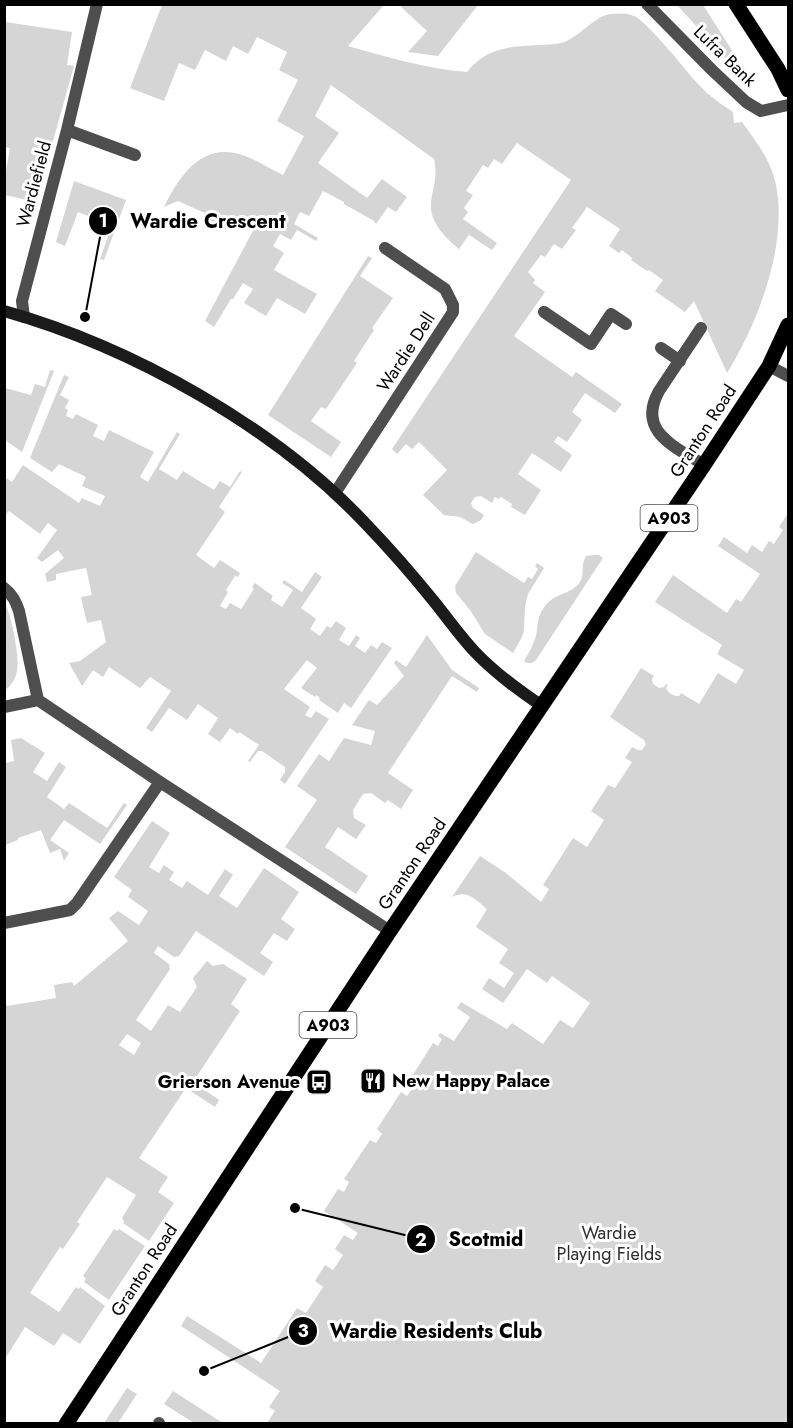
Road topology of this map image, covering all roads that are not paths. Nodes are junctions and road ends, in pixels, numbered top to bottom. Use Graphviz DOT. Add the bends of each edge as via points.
graph roads {
  1 [pos="97,4"];
  2 [pos="647,4"];
  3 [pos="736,4"];
  4 [pos="789,90"];
  5 [pos="789,105"];
  6 [pos="67,130"];
  7 [pos="135,155"];
  8 [pos="385,248"];
  9 [pos="4,311"];
  10 [pos="544,312"];
  11 [pos="24,317"];
  12 [pos="626,324"];
  13 [pos="789,325"];
  14 [pos="701,328"];
  15 [pos="661,348"];
  16 [pos="680,361"];
  17 [pos="769,366"];
  18 [pos="789,376"];
  19 [pos="704,465"];
  20 [pos="335,493"];
  21 [pos="4,588"];
  22 [pos="38,700"];
  23 [pos="542,706"];
  24 [pos="4,708"];
  25 [pos="160,782"];
  26 [pos="4,924"];
  27 [pos="390,931"];
  28 [pos="66,1424"];
  1 -- 6 [label="street, Wardiefield"];
  2 -- 5 [label="street, Lufra Bank" via="746,102 761,111"];
  3 -- 4 [label="main road"];
  6 -- 7 [label="street, Wardiefield"];
  6 -- 11 [label="street, Wardiefield" via="22,301"];
  8 -- 20 [label="street, Wardie Dell" via="445,289 453,312"];
  9 -- 11 [label="street"];
  10 -- 12 [label="street" via="591,344 611,314"];
  11 -- 20 [label="street" via="80,336 174,381 266,438"];
  13 -- 17 [label="main road, Granton Road / A903"];
  14 -- 16 [label="street"];
  15 -- 16 [label="street"];
  16 -- 19 [label="street" via="654,400 653,420 663,439"];
  17 -- 18 [label="street"];
  17 -- 19 [label="main road, Granton Road / A903"];
  19 -- 23 [label="main road, Granton Road / A903"];
  20 -- 23 [label="street" via="407,570 475,652 506,681"];
  21 -- 22 [label="street" via="16,601"];
  22 -- 24 [label="street"];
  22 -- 25 [label="street"];
  23 -- 27 [label="main road, Granton Road / A903"];
  25 -- 26 [label="street" via="70,910"];
  25 -- 27 [label="street"];
  27 -- 28 [label="main road, Granton Road / A903"];
}
